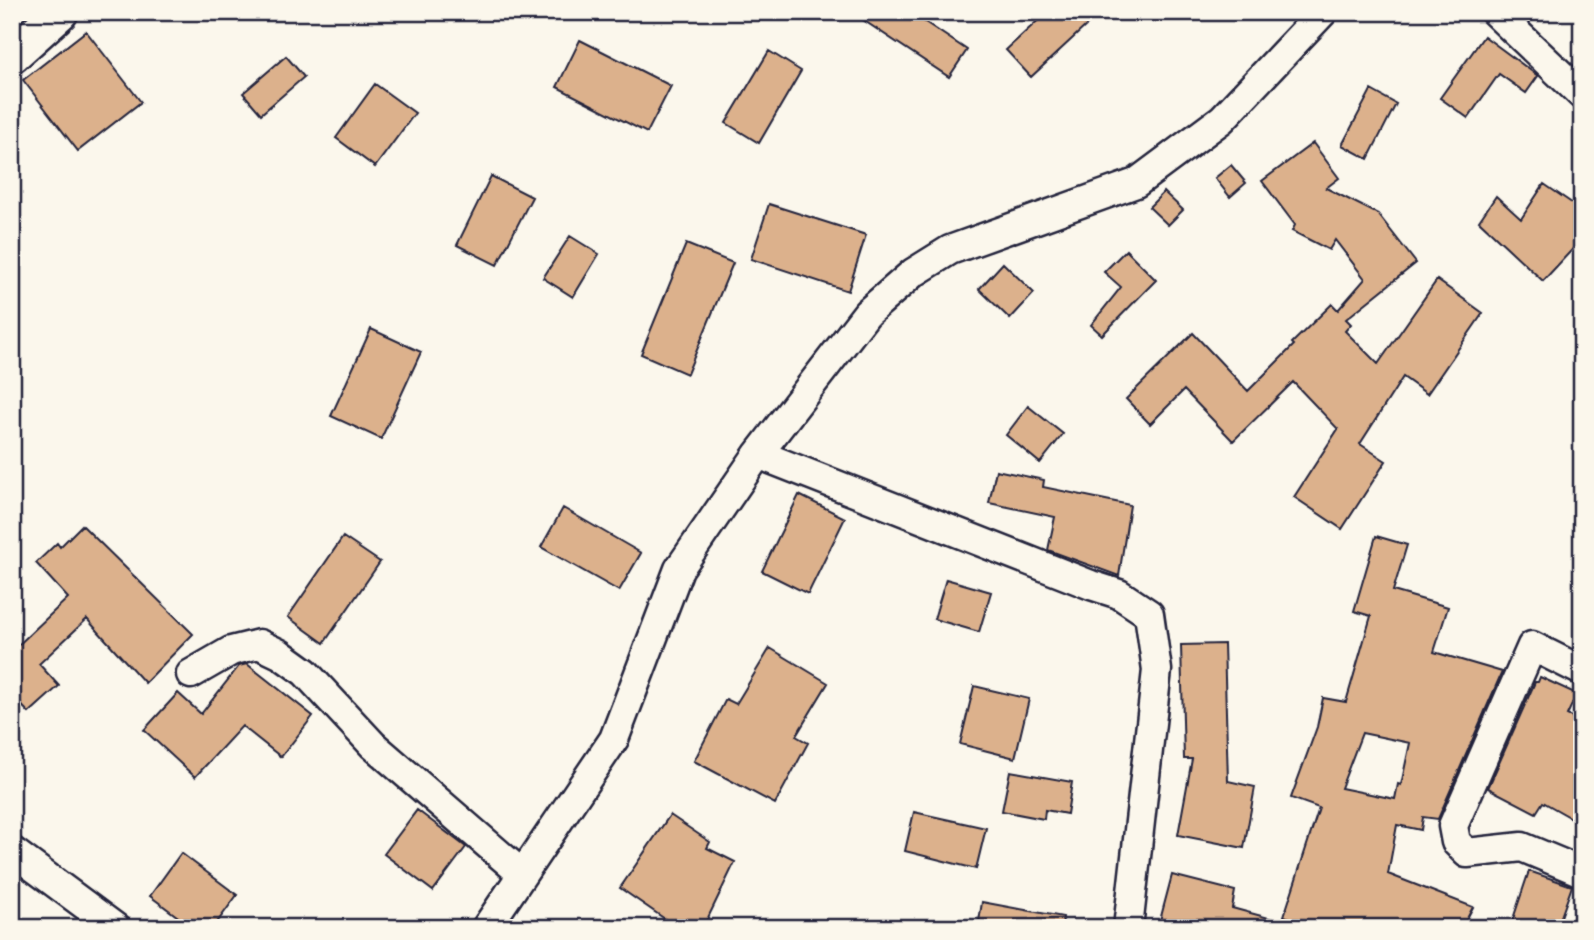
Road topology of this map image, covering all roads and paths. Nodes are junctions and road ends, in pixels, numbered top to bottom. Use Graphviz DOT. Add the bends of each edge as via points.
graph roads {
  1 [pos="60,12"];
  2 [pos="1323,12"];
  3 [pos="1495,12"];
  4 [pos="12,55"];
  5 [pos="1582,95"];
  6 [pos="758,454"];
  7 [pos="1582,671"];
  8 [pos="191,674"];
  9 [pos="12,851"];
  10 [pos="1582,872"];
  11 [pos="522,874"];
  12 [pos="116,928"];
  13 [pos="486,928"];
  14 [pos="1128,928"];
  1 -- 4 [label="street"];
  2 -- 6 [label="street" via="1222,119 1136,183 950,250 913,273 867,313"];
  3 -- 5 [label="street"];
  6 -- 11 [label="street" via="679,569 614,739"];
  6 -- 14 [label="street" via="1119,594 1149,614 1157,670"];
  7 -- 10 [label="street" via="1532,646 1453,826 1456,842 1467,853 1522,848"];
  8 -- 11 [label="street" via="231,651 259,644 280,654 305,672 373,745"];
  9 -- 12 [label="street"];
  11 -- 13 [label="street"];
}
